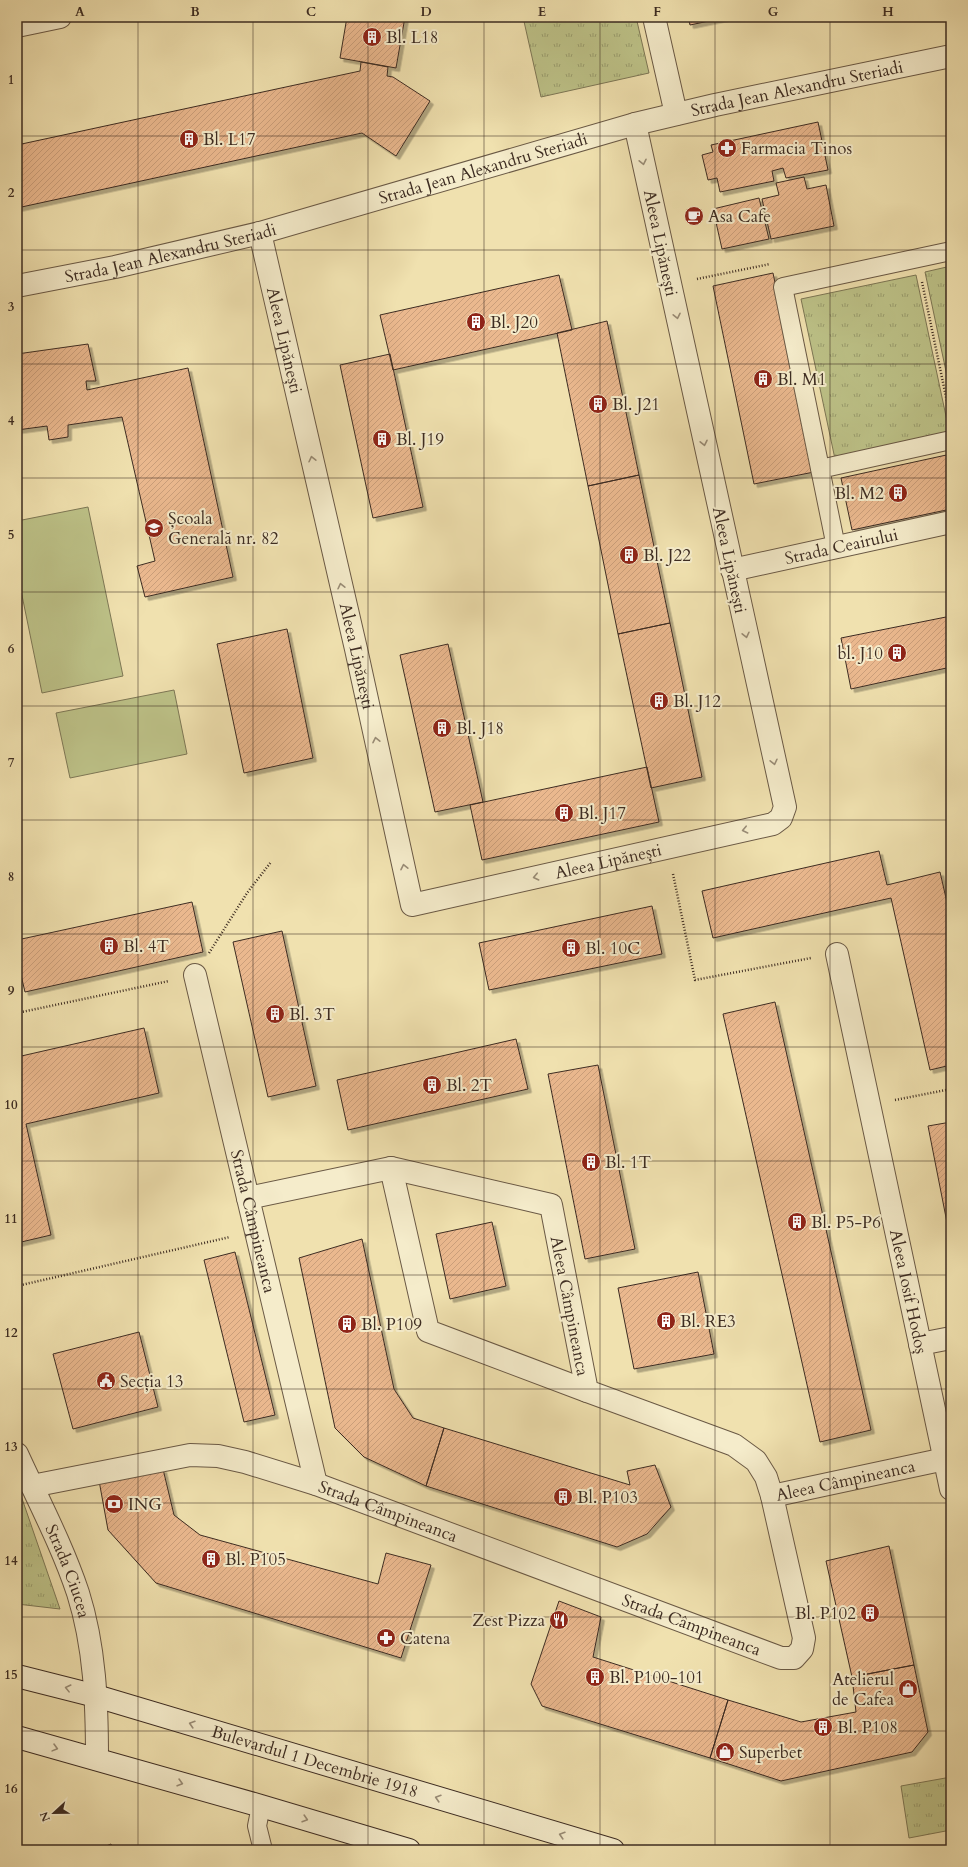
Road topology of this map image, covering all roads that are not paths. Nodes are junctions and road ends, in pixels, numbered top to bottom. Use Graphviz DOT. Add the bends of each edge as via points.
graph roads {
  1 [pos="60,17"];
  2 [pos="654,17"];
  3 [pos="17,26"];
  4 [pos="951,56"];
  5 [pos="676,114"];
  6 [pos="635,124"];
  7 [pos="260,233"];
  8 [pos="951,251"];
  9 [pos="17,286"];
  10 [pos="951,440"];
  11 [pos="820,469"];
  12 [pos="951,522"];
  13 [pos="836,547"];
  14 [pos="732,570"];
  15 [pos="836,954"];
  16 [pos="195,975"];
  17 [pos="391,1168"];
  18 [pos="248,1198"];
  19 [pos="951,1338"];
  20 [pos="920,1344"];
  21 [pos="587,1391"];
  22 [pos="17,1454"];
  23 [pos="944,1459"];
  24 [pos="316,1484"];
  25 [pos="32,1486"];
  26 [pos="951,1489"];
  27 [pos="772,1496"];
  28 [pos="17,1676"];
  29 [pos="96,1696"];
  30 [pos="17,1737"];
  31 [pos="97,1759"];
  32 [pos="261,1806"];
  33 [pos="383,1846"];
  34 [pos="263,1850"];
  35 [pos="409,1850"];
  36 [pos="613,1850"];
  1 -- 3 [label="street"];
  2 -- 5 [label="street"];
  4 -- 5 [label="street, Strada Jean Alexandru Steriadi"];
  5 -- 6 [label="street, Strada Jean Alexandru Steriadi"];
  6 -- 7 [label="street, Strada Jean Alexandru Steriadi"];
  6 -- 14 [label="street, Aleea Lipănești, one-way"];
  7 -- 9 [label="street, Strada Jean Alexandru Steriadi" via="115,268"];
  14 -- 7 [label="street, Aleea Lipănești, one-way" via="784,807 781,818 773,824 412,905"];
  8 -- 11 [label="lane" via="783,287"];
  10 -- 11 [label="lane"];
  11 -- 13 [label="lane"];
  12 -- 13 [label="street, Strada Ceairului"];
  13 -- 14 [label="street, Strada Ceairului"];
  15 -- 20 [label="street, Aleea Iosif Hodoș"];
  16 -- 18 [label="street, Strada Câmpineanca"];
  17 -- 18 [label="street, Aleea Câmpineanca"];
  17 -- 21 [label="street" via="428,1331"];
  17 -- 21 [label="street, Aleea Câmpineanca" via="551,1206"];
  18 -- 24 [label="street, Strada Câmpineanca"];
  19 -- 20 [label="street"];
  20 -- 23 [label="street, Aleea Iosif Hodoș"];
  21 -- 27 [label="street, Aleea Câmpineanca" via="734,1445 756,1461 766,1478"];
  22 -- 25 [label="street, Strada Ciucea"];
  23 -- 26 [label="street, Aleea Iosif Hodoș"];
  23 -- 27 [label="street, Aleea Câmpineanca"];
  24 -- 25 [label="street" via="238,1460 190,1455"];
  24 -- 27 [label="street, Strada Câmpineanca" via="782,1658 794,1658 802,1649 804,1638"];
  25 -- 29 [label="street, Strada Ciucea" via="64,1555 78,1594 87,1630"];
  29 -- 28 [label="street, Bulevardul 1 Decembrie 1918, one-way"];
  29 -- 31 [label="street, Strada Ciucea"];
  36 -- 29 [label="street, Bulevardul 1 Decembrie 1918, one-way"];
  30 -- 31 [label="street, one-way"];
  31 -- 32 [label="street, one-way"];
  32 -- 33 [label="street, one-way"];
  32 -- 34 [label="lane" via="257,1826"];
  33 -- 35 [label="street"];
}
